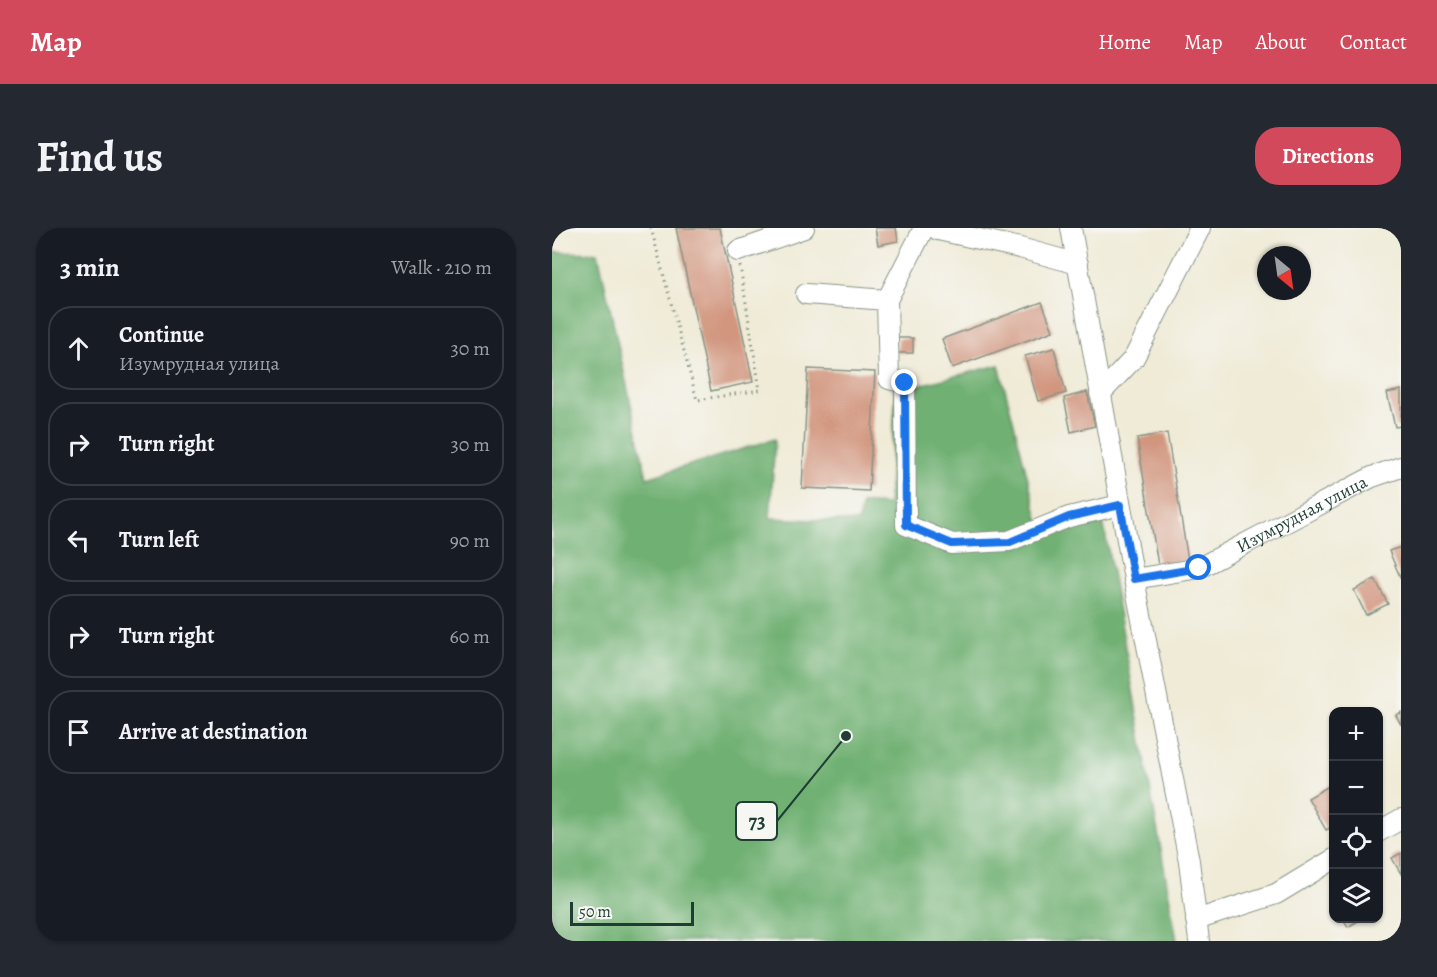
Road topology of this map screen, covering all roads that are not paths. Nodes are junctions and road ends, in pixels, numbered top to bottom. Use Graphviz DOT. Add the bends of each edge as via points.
graph roads {
  1 [pos="804,228"];
  2 [pos="924,228"];
  3 [pos="936,228"];
  4 [pos="1071,228"];
  5 [pos="1200,228"];
  6 [pos="738,251"];
  7 [pos="1077,264"];
  8 [pos="806,294"];
  9 [pos="887,300"];
  10 [pos="1100,394"];
  11 [pos="1401,468"];
  12 [pos="1120,505"];
  13 [pos="1134,579"];
  14 [pos="1401,819"];
  15 [pos="1383,829"];
  16 [pos="1329,862"];
  17 [pos="1196,920"];
  18 [pos="1199,941"];
  1 -- 6 [label="street"];
  2 -- 9 [label="street"];
  3 -- 7 [label="street"];
  4 -- 7 [label="street"];
  5 -- 10 [label="street" via="1134,358"];
  7 -- 10 [label="street"];
  8 -- 9 [label="street"];
  9 -- 12 [label="street" via="890,379 905,383 906,525 952,544 1010,542 1069,517"];
  10 -- 12 [label="street"];
  11 -- 13 [label="street, Изумрудная улица" via="1372,477 1199,568"];
  12 -- 13 [label="street"];
  13 -- 17 [label="street" via="1189,861"];
  14 -- 15 [label="street"];
  16 -- 17 [label="street" via="1275,894"];
  17 -- 18 [label="street"];
}
